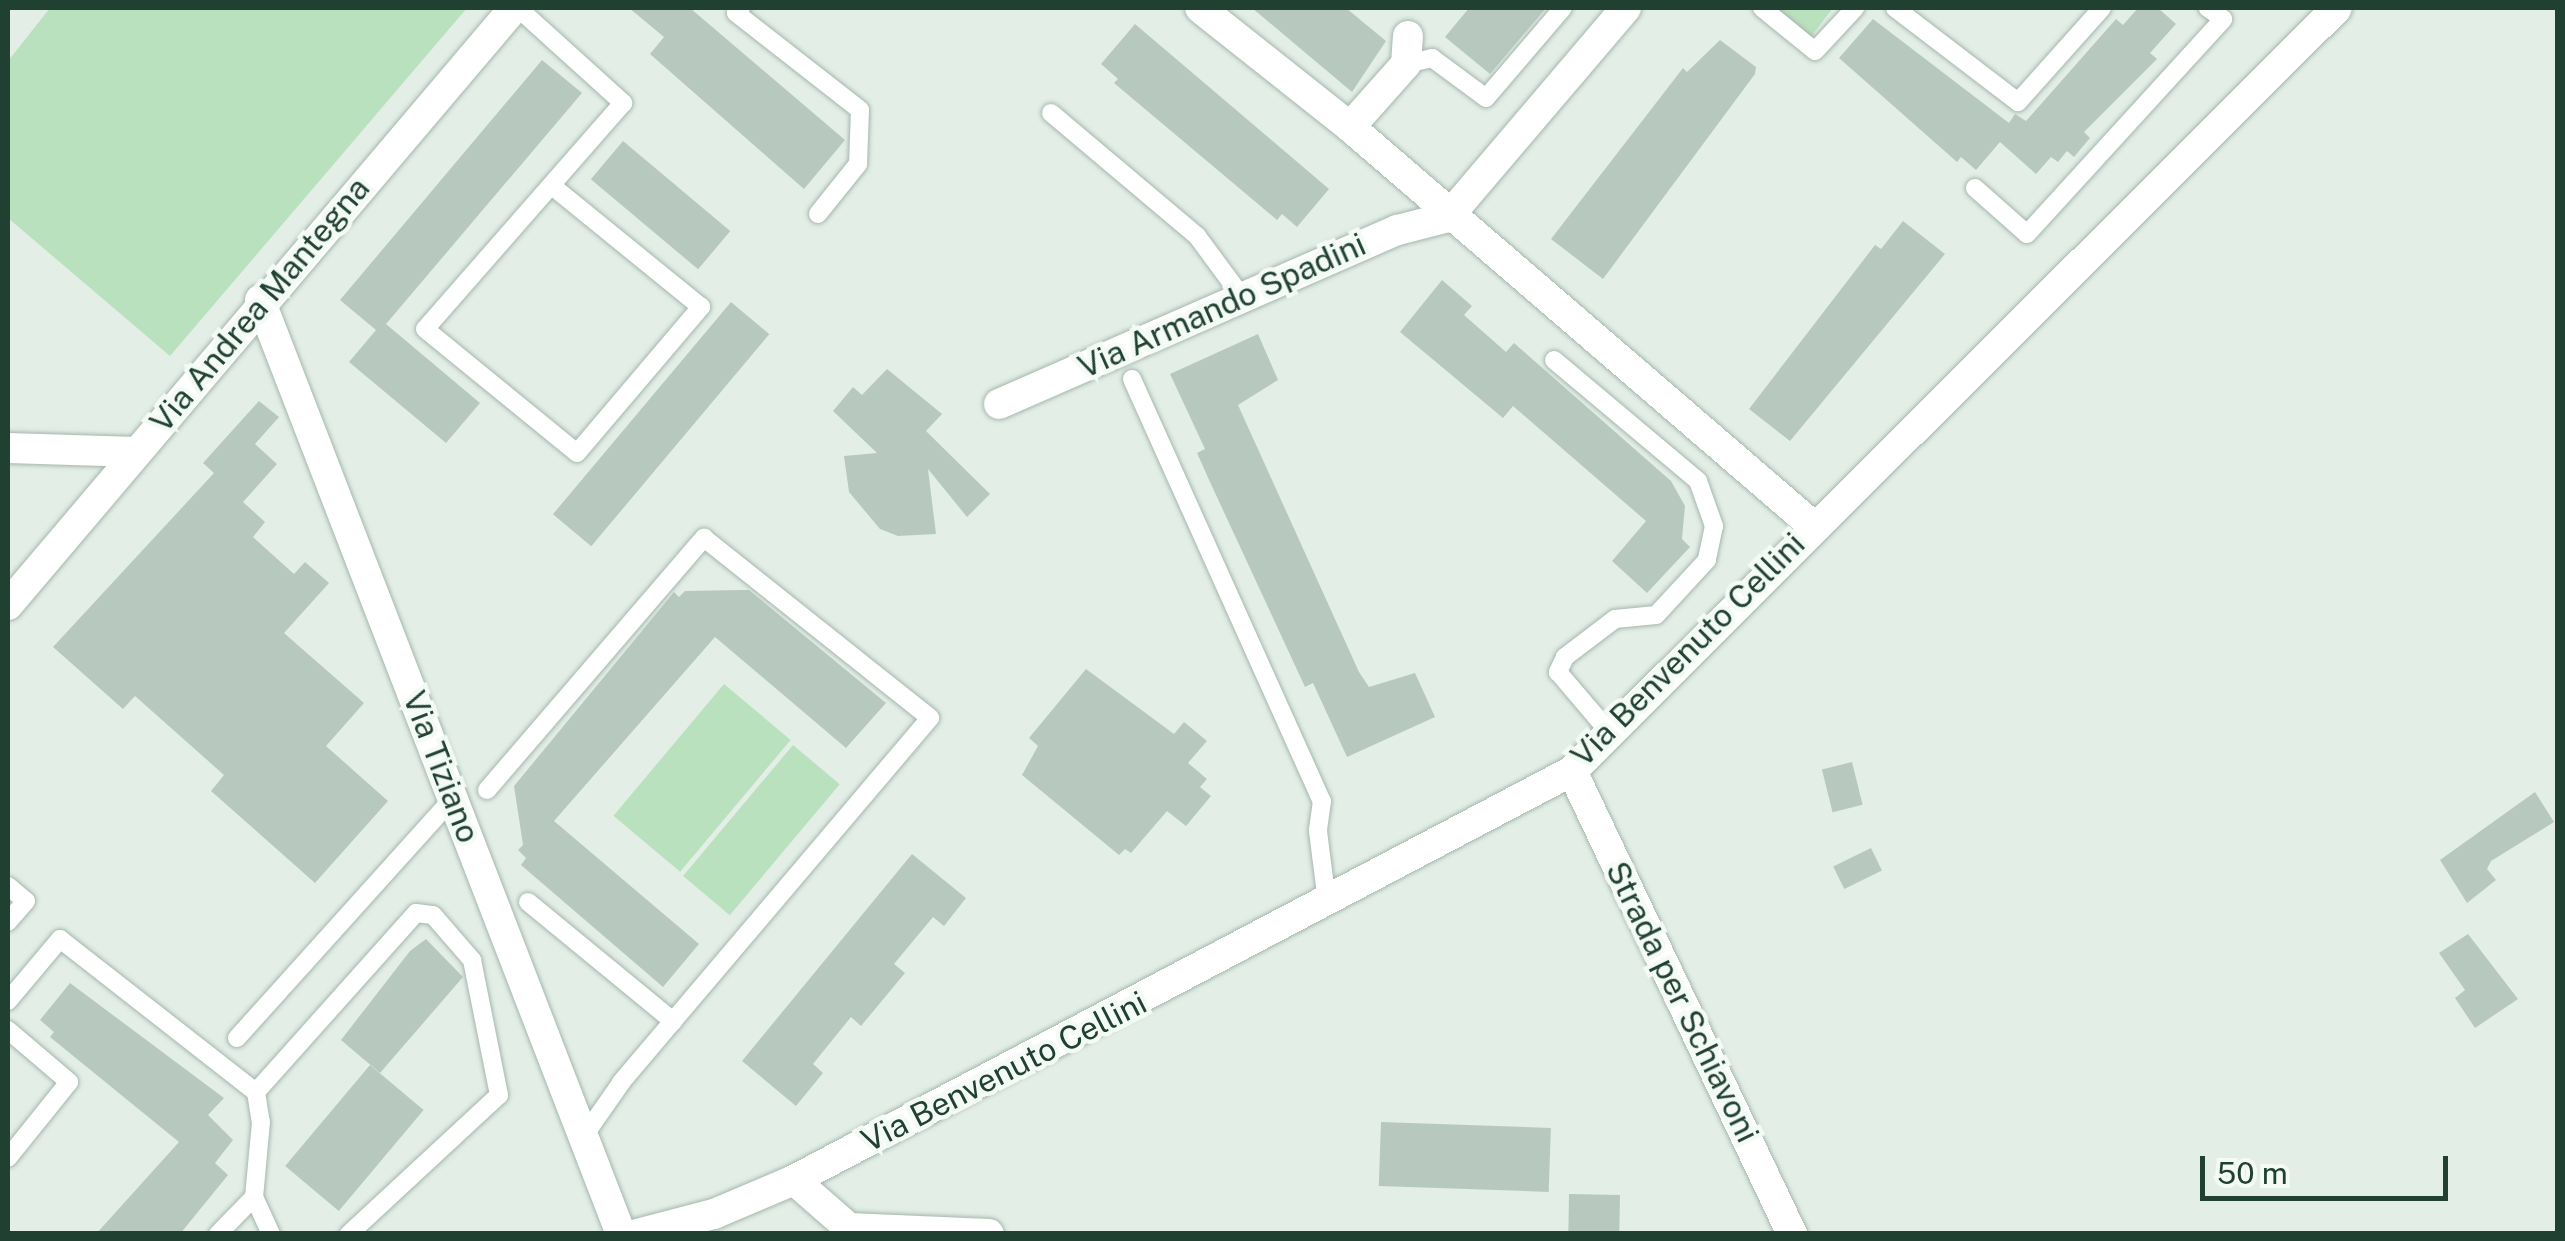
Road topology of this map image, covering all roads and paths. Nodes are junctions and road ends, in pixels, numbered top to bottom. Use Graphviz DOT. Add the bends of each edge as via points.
graph roads {
  1 [pos="516,8"];
  2 [pos="741,8"];
  3 [pos="1200,8"];
  4 [pos="1563,8"];
  5 [pos="1626,8"];
  6 [pos="1762,8"];
  7 [pos="1856,8"];
  8 [pos="1895,8"];
  9 [pos="2102,8"];
  10 [pos="2208,8"];
  11 [pos="2330,10"];
  12 [pos="1407,50"];
  13 [pos="1051,113"];
  14 [pos="1350,127"];
  15 [pos="551,185"];
  16 [pos="1975,188"];
  17 [pos="818,214"];
  18 [pos="1448,217"];
  19 [pos="1242,297"];
  20 [pos="260,300"];
  21 [pos="1554,360"];
  22 [pos="1132,379"];
  23 [pos="999,404"];
  24 [pos="8,448"];
  25 [pos="137,452"];
  26 [pos="1812,525"];
  27 [pos="8,606"];
  28 [pos="1609,732"];
  29 [pos="1572,771"];
  30 [pos="487,790"];
  31 [pos="453,798"];
  32 [pos="8,886"];
  33 [pos="528,902"];
  34 [pos="1326,902"];
  35 [pos="8,922"];
  36 [pos="8,1000"];
  37 [pos="674,1021"];
  38 [pos="8,1030"];
  39 [pos="237,1038"];
  40 [pos="256,1092"];
  41 [pos="584,1136"];
  42 [pos="8,1158"];
  43 [pos="794,1180"];
  44 [pos="254,1197"];
  45 [pos="218,1234"];
  46 [pos="271,1234"];
  47 [pos="349,1234"];
  48 [pos="621,1234"];
  49 [pos="637,1234"];
  50 [pos="989,1234"];
  51 [pos="1792,1234"];
  1 -- 15 [label="lane" via="623,103"];
  1 -- 20 [label="street, Via Andrea Mantegna"];
  2 -- 17 [label="lane" via="736,12 860,110 858,164"];
  3 -- 14 [label="street"];
  4 -- 12 [label="lane" via="1486,98 1432,58"];
  5 -- 18 [label="street"];
  6 -- 7 [label="lane" via="1815,51"];
  8 -- 9 [label="lane" via="2018,102"];
  10 -- 16 [label="lane" via="2223,19 2027,234"];
  11 -- 26 [label="street, Via Benvenuto Cellini"];
  12 -- 14 [label="street"];
  13 -- 19 [label="lane" via="1197,236"];
  14 -- 18 [label="street"];
  15 -- 15 [label="lane" via="425,329 577,454 701,307"];
  18 -- 19 [label="street, Via Armando Spadini" via="1398,230"];
  18 -- 26 [label="street"];
  19 -- 23 [label="street, Via Armando Spadini"];
  20 -- 25 [label="street, Via Andrea Mantegna"];
  20 -- 31 [label="street, Via Tiziano"];
  21 -- 28 [label="lane" via="1698,481 1714,526 1707,560 1656,615 1615,619 1565,657 1558,672"];
  22 -- 34 [label="lane" via="1322,801 1318,831"];
  24 -- 25 [label="street"];
  25 -- 27 [label="street, Via Andrea Mantegna"];
  26 -- 28 [label="street, Via Benvenuto Cellini"];
  28 -- 29 [label="street, Via Benvenuto Cellini"];
  29 -- 34 [label="street, Via Benvenuto Cellini"];
  29 -- 51 [label="street, Strada per Schiavoni"];
  30 -- 37 [label="lane" via="704,538 930,718"];
  31 -- 39 [label="lane"];
  31 -- 41 [label="street, Via Tiziano"];
  32 -- 35 [label="lane" via="26,900"];
  33 -- 37 [label="lane"];
  34 -- 43 [label="street, Via Benvenuto Cellini"];
  36 -- 40 [label="lane" via="60,939"];
  37 -- 41 [label="lane"];
  38 -- 42 [label="lane" via="69,1082"];
  40 -- 44 [label="lane" via="261,1122"];
  40 -- 47 [label="lane" via="416,913 433,915 472,960 500,1095"];
  41 -- 48 [label="street, Via Tiziano"];
  43 -- 49 [label="street, Via Benvenuto Cellini" via="714,1214"];
  43 -- 50 [label="street" via="849,1228"];
  44 -- 45 [label="lane"];
  44 -- 46 [label="lane"];
}
